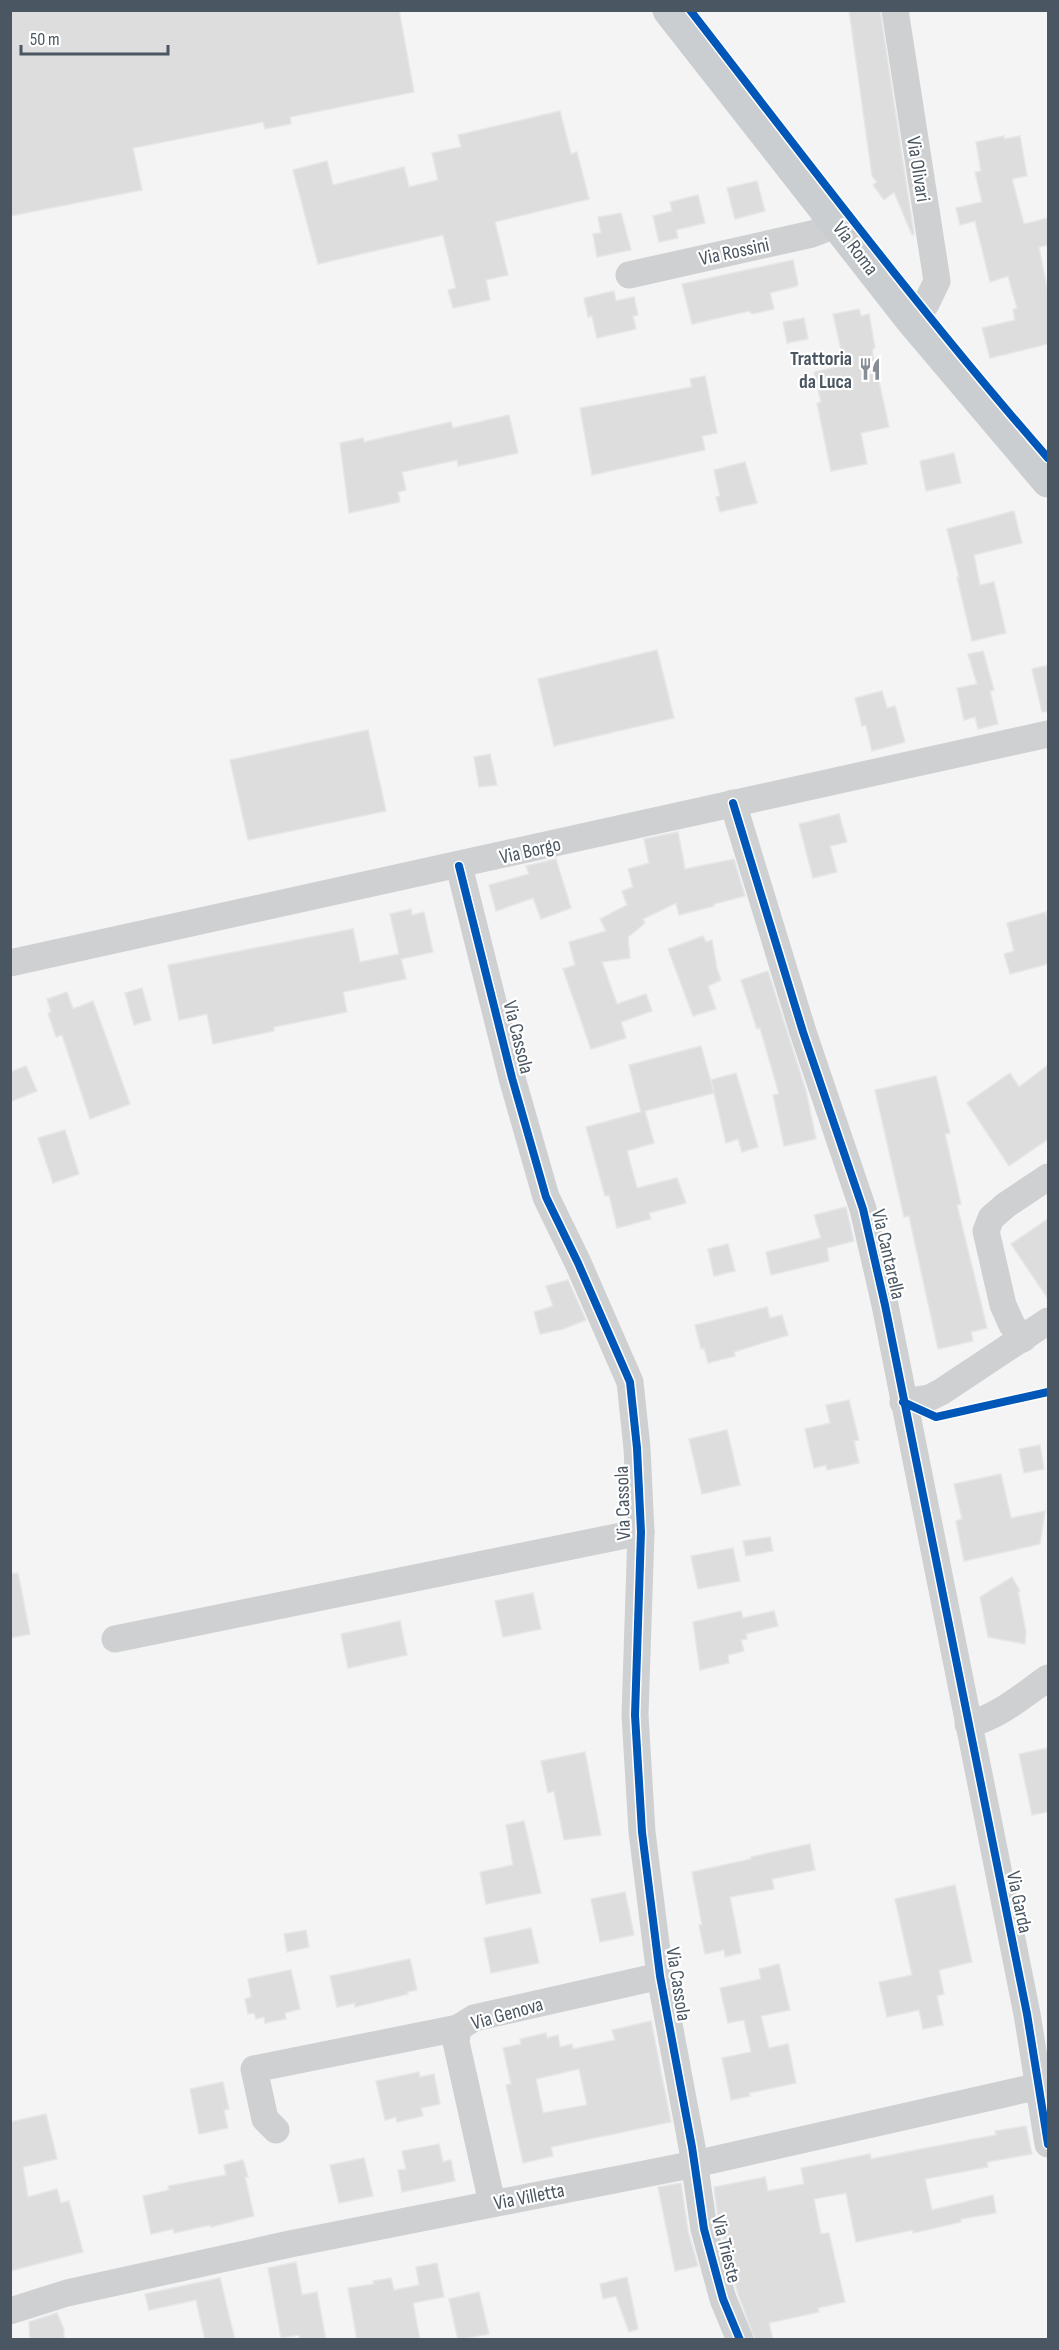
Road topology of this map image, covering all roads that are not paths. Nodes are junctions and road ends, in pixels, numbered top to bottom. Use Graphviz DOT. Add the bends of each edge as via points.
graph roads {
  1 [pos="669,10"];
  2 [pos="895,10"];
  3 [pos="836,221"];
  4 [pos="629,274"];
  5 [pos="911,319"];
  6 [pos="1048,482"];
  7 [pos="1048,734"];
  8 [pos="733,803"];
  9 [pos="459,866"];
  10 [pos="10,963"];
  11 [pos="1048,1177"];
  12 [pos="1048,1321"];
  13 [pos="1023,1339"];
  14 [pos="903,1402"];
  15 [pos="641,1532"];
  16 [pos="115,1639"];
  17 [pos="1048,1678"];
  18 [pos="968,1724"];
  19 [pos="660,1976"];
  20 [pos="458,2028"];
  21 [pos="1044,2085"];
  22 [pos="276,2130"];
  23 [pos="1048,2144"];
  24 [pos="695,2164"];
  25 [pos="492,2203"];
  26 [pos="10,2311"];
  27 [pos="740,2340"];
  1 -- 3 [label="main road, Via Roma"];
  2 -- 5 [label="street, Via Olivari" via="938,281 926,304"];
  3 -- 4 [label="street, Via Rossini" via="812,234"];
  3 -- 5 [label="main road, Via Roma"];
  5 -- 6 [label="main road, Via Roma"];
  7 -- 8 [label="street, Via Borgo"];
  8 -- 9 [label="street, Via Borgo"];
  8 -- 14 [label="street, Via Cantarella" via="803,1032 863,1209"];
  9 -- 10 [label="street, Via Borgo"];
  9 -- 15 [label="street, Via Cassola" via="546,1197 630,1382"];
  11 -- 13 [label="street" via="991,1218 986,1231 1003,1305"];
  12 -- 13 [label="street"];
  13 -- 14 [label="street" via="941,1392"];
  14 -- 18 [label="street, Via Cantarella"];
  15 -- 16 [label="street"];
  15 -- 19 [label="street, Via Cassola" via="635,1715 642,1833"];
  17 -- 18 [label="street" via="999,1712"];
  18 -- 21 [label="street, Via Garda"];
  19 -- 20 [label="street, Via Genova" via="474,2018"];
  19 -- 24 [label="street, Via Cassola"];
  20 -- 22 [label="street" via="254,2069 265,2119"];
  20 -- 25 [label="street, Via Genova" via="456,2042"];
  21 -- 23 [label="street, Via Garda"];
  21 -- 24 [label="street, Via Villetta"];
  24 -- 25 [label="street, Via Villetta"];
  24 -- 27 [label="street, Via Trieste" via="712,2261"];
  25 -- 26 [label="street, Via Villetta" via="78,2291"];
}
